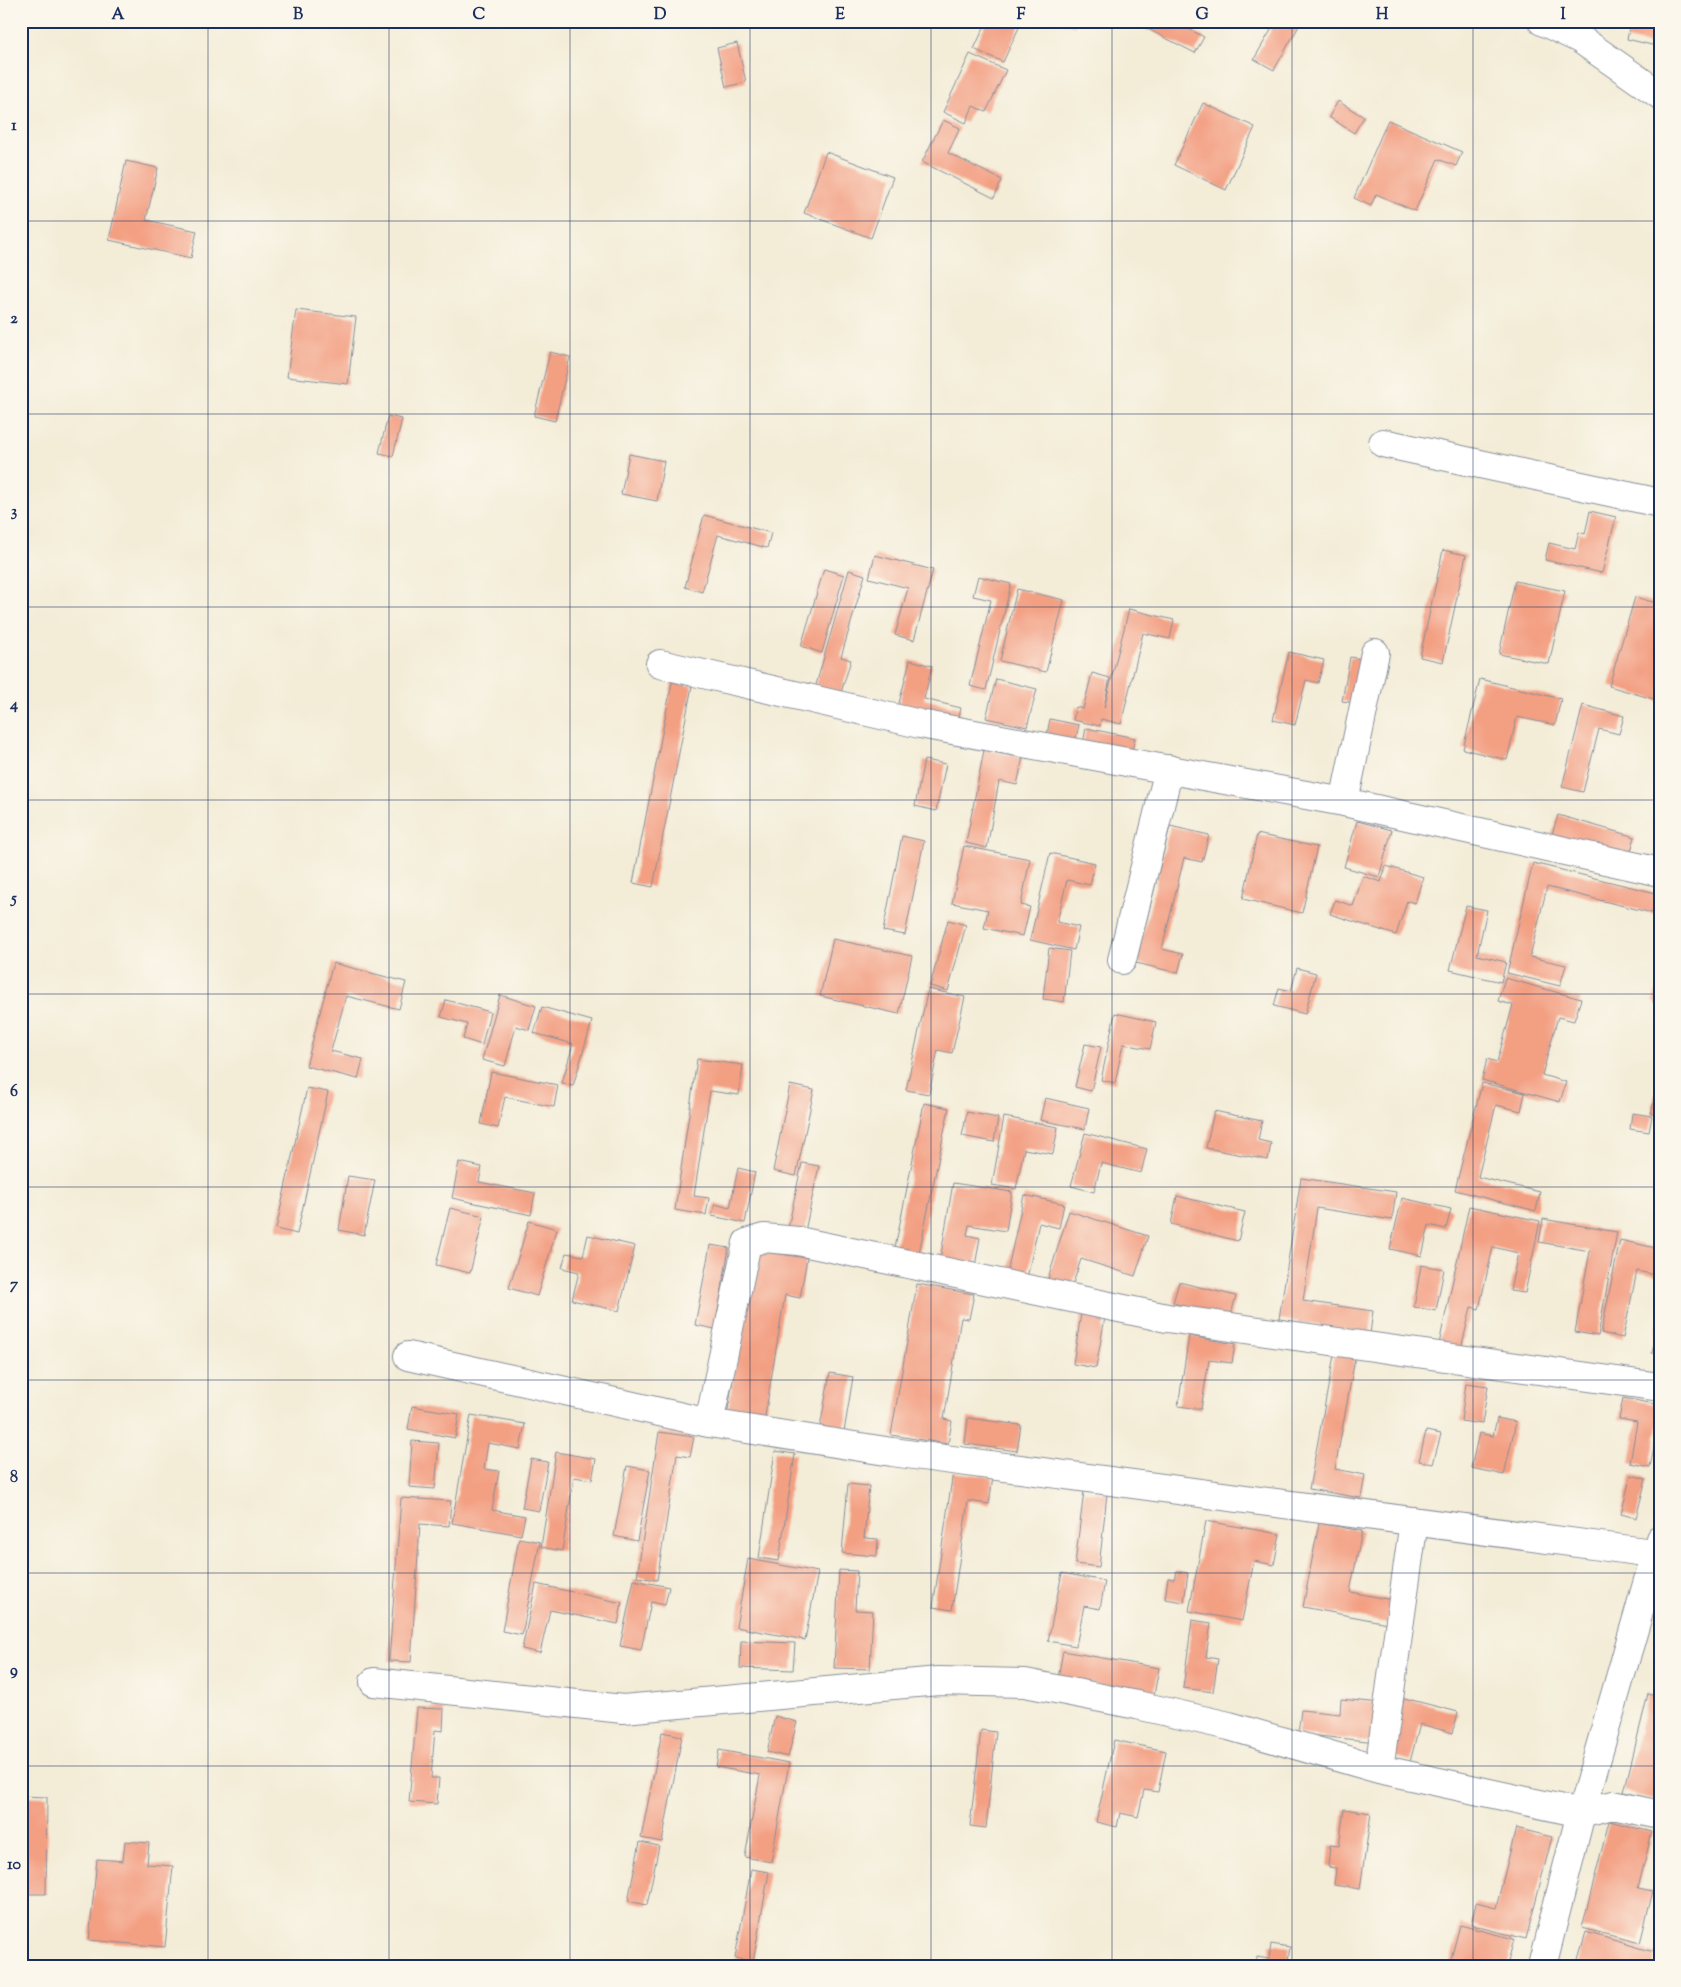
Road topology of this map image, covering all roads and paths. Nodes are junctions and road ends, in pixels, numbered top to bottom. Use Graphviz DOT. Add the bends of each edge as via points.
graph roads {
  1 [pos="1542,21"];
  2 [pos="1660,95"];
  3 [pos="1383,443"];
  4 [pos="1660,503"];
  5 [pos="1375,653"];
  6 [pos="660,664"];
  7 [pos="1169,769"];
  8 [pos="1344,802"];
  9 [pos="1660,872"];
  10 [pos="1122,960"];
  11 [pos="408,1356"];
  12 [pos="1660,1387"];
  13 [pos="709,1423"];
  14 [pos="1414,1522"];
  15 [pos="1658,1549"];
  16 [pos="374,1682"];
  17 [pos="1379,1770"];
  18 [pos="1581,1812"];
  19 [pos="1660,1815"];
  20 [pos="1542,1966"];
  1 -- 2 [label="street" via="1580,39"];
  3 -- 4 [label="street"];
  5 -- 8 [label="street"];
  6 -- 7 [label="street" via="920,724"];
  7 -- 8 [label="street"];
  7 -- 10 [label="street"];
  8 -- 9 [label="street"];
  11 -- 13 [label="street"];
  12 -- 13 [label="street" via="1167,1318 798,1241 764,1238 747,1243"];
  13 -- 14 [label="street" via="892,1452"];
  14 -- 15 [label="street"];
  14 -- 17 [label="street"];
  15 -- 18 [label="street"];
  16 -- 17 [label="street" via="624,1709 939,1681 1025,1683 1229,1726"];
  17 -- 18 [label="street"];
  18 -- 19 [label="street" via="1614,1805"];
  18 -- 20 [label="street"];
}
